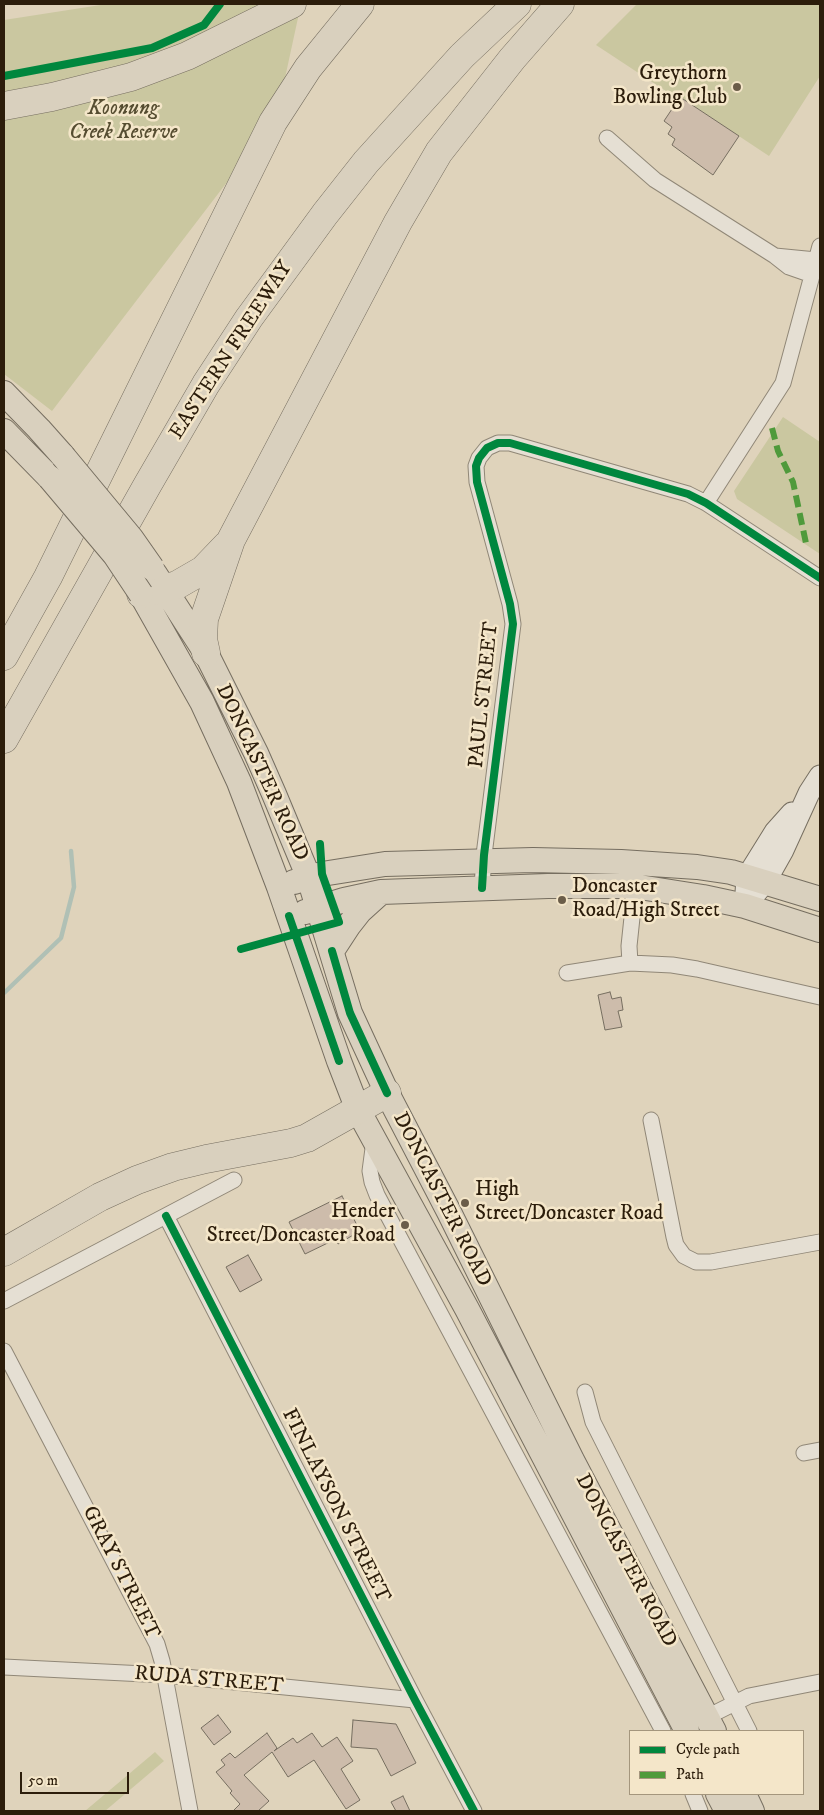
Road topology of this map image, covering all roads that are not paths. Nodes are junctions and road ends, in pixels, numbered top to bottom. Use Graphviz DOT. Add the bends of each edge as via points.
graph roads {
  1 [pos="292,4"];
  2 [pos="360,4"];
  3 [pos="517,4"];
  4 [pos="560,4"];
  5 [pos="4,106"];
  6 [pos="607,138"];
  7 [pos="816,260"];
  8 [pos="4,393"];
  9 [pos="4,431"];
  10 [pos="706,503"];
  11 [pos="232,540"];
  12 [pos="820,578"];
  13 [pos="152,583"];
  14 [pos="206,653"];
  15 [pos="4,656"];
  16 [pos="4,739"];
  17 [pos="815,784"];
  18 [pos="293,837"];
  19 [pos="483,862"];
  20 [pos="621,862"];
  21 [pos="352,868"];
  22 [pos="309,878"];
  23 [pos="756,880"];
  24 [pos="633,886"];
  25 [pos="279,887"];
  26 [pos="482,888"];
  27 [pos="381,892"];
  28 [pos="820,899"];
  29 [pos="745,906"];
  30 [pos="319,908"];
  31 [pos="289,916"];
  32 [pos="820,930"];
  33 [pos="332,952"];
  34 [pos="630,963"];
  35 [pos="567,973"];
  36 [pos="820,998"];
  37 [pos="387,1094"];
  38 [pos="358,1110"];
  39 [pos="651,1120"];
  40 [pos="374,1139"];
  41 [pos="417,1150"];
  42 [pos="234,1180"];
  43 [pos="166,1216"];
  44 [pos="820,1242"];
  45 [pos="4,1252"];
  46 [pos="437,1253"];
  47 [pos="4,1301"];
  48 [pos="4,1351"];
  49 [pos="585,1392"];
  50 [pos="820,1450"];
  51 [pos="804,1453"];
  52 [pos="4,1668"];
  53 [pos="165,1675"];
  54 [pos="820,1682"];
  55 [pos="415,1700"];
  56 [pos="735,1702"];
  57 [pos="710,1724"];
  58 [pos="663,1730"];
  59 [pos="686,1730"];
  60 [pos="749,1730"];
  61 [pos="693,1795"];
  62 [pos="719,1795"];
  63 [pos="744,1795"];
  64 [pos="190,1811"];
  65 [pos="474,1811"];
  66 [pos="700,1811"];
  67 [pos="727,1811"];
  68 [pos="752,1811"];
  1 -- 5 [label="highway" via="187,56 131,77"];
  2 -- 15 [label="highway" via="308,68 273,122 48,577"];
  3 -- 16 [label="highway, EASTERN FREEWAY" via="462,56 366,162 249,318 206,384"];
  4 -- 11 [label="highway" via="474,105 418,185"];
  6 -- 7 [label="street" via="656,180 776,256"];
  7 -- 10 [label="street" via="783,383"];
  8 -- 13 [label="main road, DONCASTER ROAD, bridge" via="64,456 132,538"];
  9 -- 13 [label="main road, DONCASTER ROAD, bridge" via="50,478 115,555"];
  10 -- 12 [label="street"];
  10 -- 19 [label="street, PAUL STREET" via="668,488 510,443 492,445 482,452 476,466 477,482 513,624"];
  11 -- 13 [label="highway" via="203,570 177,584"];
  11 -- 14 [label="highway" via="204,619"];
  13 -- 14 [label="main road, DONCASTER ROAD"];
  13 -- 25 [label="main road, DONCASTER ROAD" via="239,782"];
  14 -- 18 [label="main road, DONCASTER ROAD"];
  17 -- 23 [label="street" via="783,850"];
  18 -- 21 [label="main road" via="322,861"];
  18 -- 22 [label="main road, DONCASTER ROAD"];
  19 -- 20 [label="main road"];
  19 -- 21 [label="main road"];
  19 -- 26 [label="street, PAUL STREET"];
  20 -- 23 [label="main road" via="697,867"];
  20 -- 24 [label="street" via="629,872"];
  21 -- 22 [label="main road"];
  22 -- 25 [label="main road"];
  22 -- 30 [label="main road, DONCASTER ROAD"];
  23 -- 28 [label="main road"];
  23 -- 29 [label="street"];
  24 -- 26 [label="main road"];
  24 -- 29 [label="main road"];
  24 -- 34 [label="street"];
  25 -- 31 [label="main road, DONCASTER ROAD"];
  26 -- 27 [label="main road"];
  27 -- 30 [label="main road"];
  27 -- 33 [label="main road" via="349,925"];
  29 -- 32 [label="main road"];
  30 -- 31 [label="main road"];
  30 -- 33 [label="main road, DONCASTER ROAD"];
  31 -- 38 [label="main road, DONCASTER ROAD"];
  33 -- 37 [label="main road, DONCASTER ROAD" via="350,1012"];
  34 -- 35 [label="street"];
  34 -- 36 [label="street" via="697,969"];
  37 -- 38 [label="highway"];
  37 -- 41 [label="main road, DONCASTER ROAD"];
  38 -- 40 [label="main road, DONCASTER ROAD"];
  38 -- 45 [label="highway" via="307,1138 173,1167 137,1180 100,1197"];
  39 -- 44 [label="street" via="674,1237 684,1256 696,1262 711,1262"];
  40 -- 46 [label="main road, DONCASTER ROAD"];
  40 -- 58 [label="street, DONCASTER ROAD" via="370,1171 377,1195"];
  41 -- 46 [label="main road" via="406,1161 433,1213"];
  41 -- 57 [label="main road, DONCASTER ROAD" via="572,1460"];
  42 -- 43 [label="street"];
  43 -- 47 [label="street"];
  43 -- 55 [label="street, FINLAYSON STREET"];
  46 -- 59 [label="main road, DONCASTER ROAD"];
  48 -- 53 [label="street, GRAY STREET" via="157,1644"];
  49 -- 56 [label="street, DONCASTER ROAD" via="593,1422"];
  50 -- 51 [label="street"];
  52 -- 53 [label="street, RUDA STREET"];
  53 -- 55 [label="street, RUDA STREET"];
  53 -- 64 [label="street, GRAY STREET"];
  54 -- 56 [label="street" via="760,1693"];
  55 -- 65 [label="street, FINLAYSON STREET"];
  56 -- 57 [label="street"];
  56 -- 60 [label="street, DONCASTER ROAD"];
  61 -- 66 [label="street"];
  62 -- 67 [label="main road"];
  63 -- 68 [label="main road"];
}
